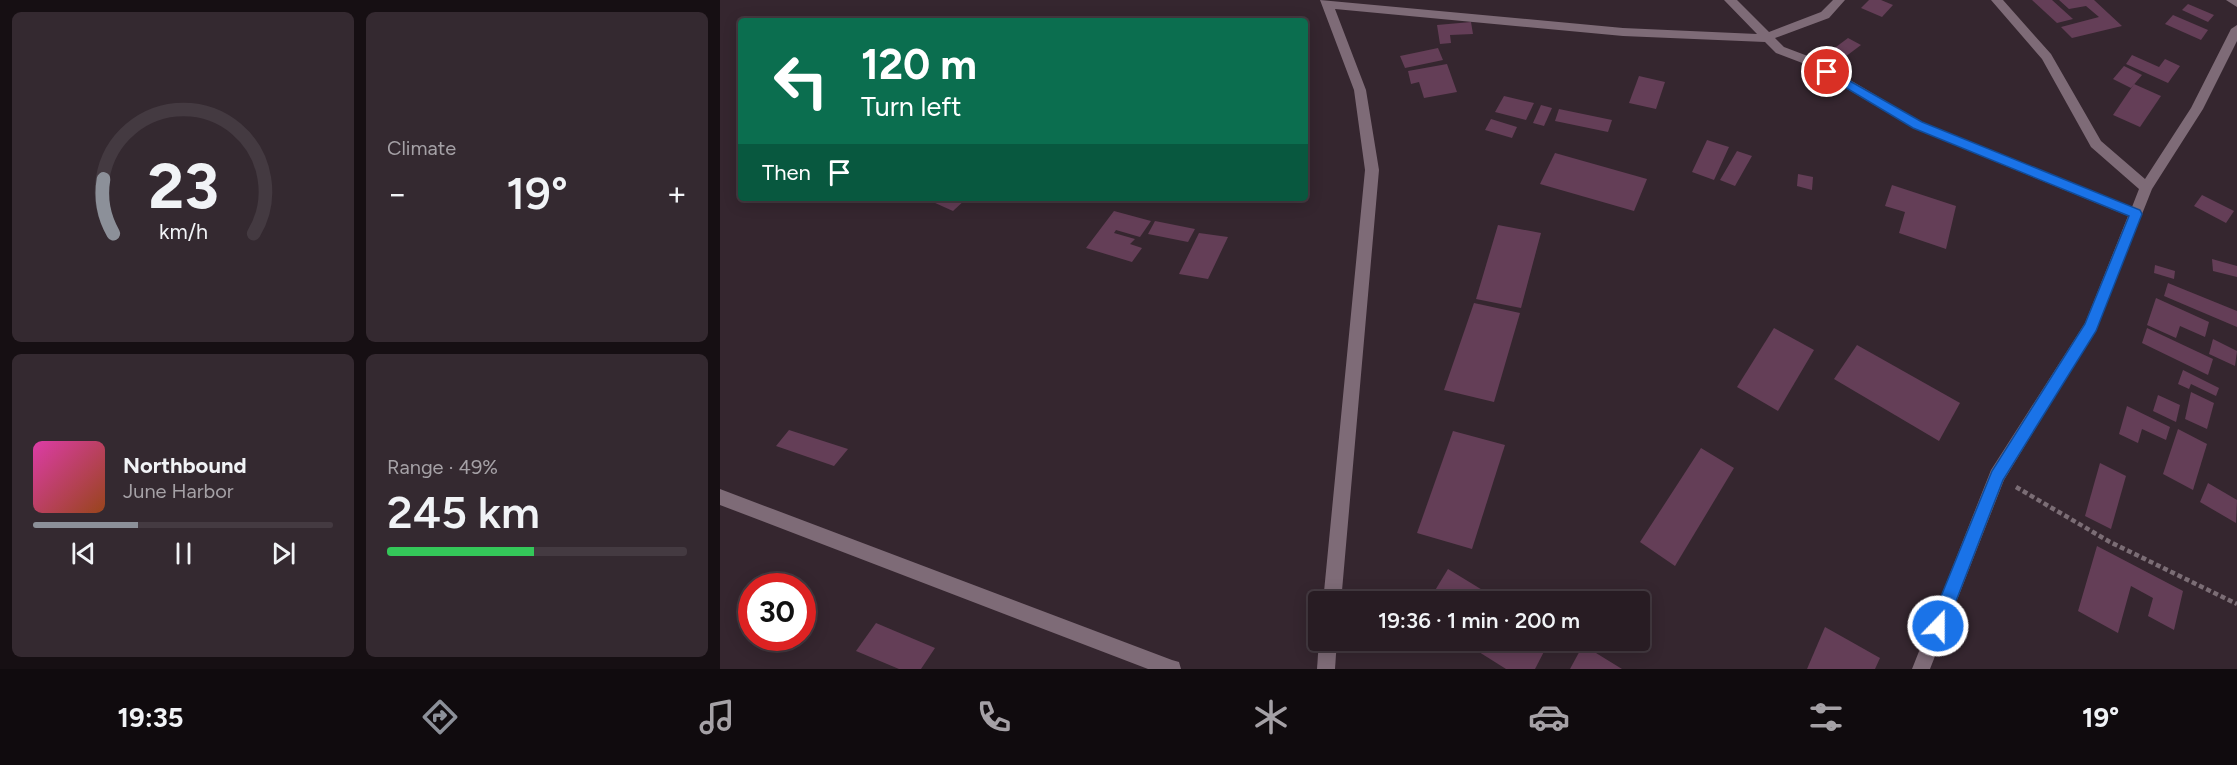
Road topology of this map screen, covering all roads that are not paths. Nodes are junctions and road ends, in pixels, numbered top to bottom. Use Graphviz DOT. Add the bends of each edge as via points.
graph roads {
  1 [pos="1730,0"];
  2 [pos="1839,0"];
  3 [pos="1997,0"];
  4 [pos="2232,0"];
  5 [pos="1327,2"];
  6 [pos="2237,3"];
  7 [pos="2237,29"];
  8 [pos="1765,38"];
  9 [pos="2146,188"];
  10 [pos="2136,214"];
  11 [pos="720,497"];
  12 [pos="1333,591"];
  13 [pos="1327,651"];
  14 [pos="1172,669"];
  15 [pos="1326,669"];
  16 [pos="1921,669"];
  1 -- 8 [label="street"];
  2 -- 8 [label="street" via="1825,15"];
  3 -- 9 [label="street" via="2047,57 2096,144"];
  4 -- 6 [label="street"];
  5 -- 8 [label="street" via="1623,32"];
  5 -- 12 [label="street" via="1360,90 1372,170"];
  7 -- 9 [label="street" via="2197,109"];
  8 -- 10 [label="street" via="1917,125"];
  9 -- 10 [label="street"];
  10 -- 16 [label="street" via="2091,327 1997,476"];
  11 -- 14 [label="street"];
  13 -- 15 [label="street"];
}
